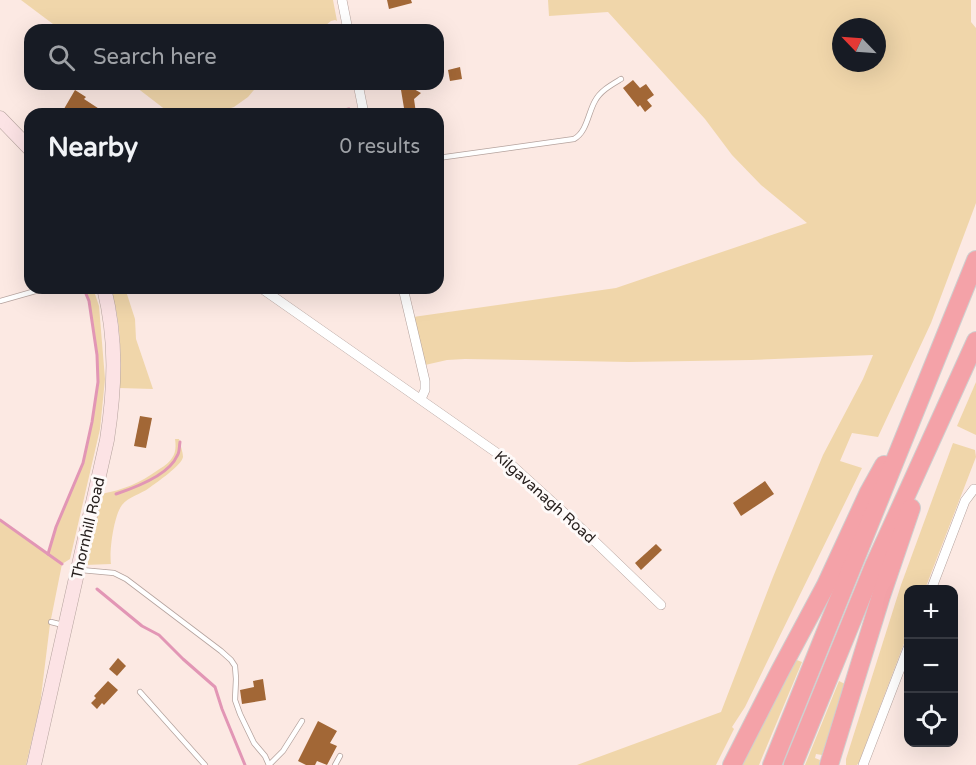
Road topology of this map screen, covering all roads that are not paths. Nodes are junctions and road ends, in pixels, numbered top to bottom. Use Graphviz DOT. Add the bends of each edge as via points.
graph roads {
  1 [pos="342,0"];
  2 [pos="347,24"];
  3 [pos="621,79"];
  4 [pos="358,90"];
  5 [pos="363,108"];
  6 [pos="0,118"];
  7 [pos="24,143"];
  8 [pos="444,157"];
  9 [pos="976,260"];
  10 [pos="25,294"];
  11 [pos="106,294"];
  12 [pos="270,294"];
  13 [pos="404,294"];
  14 [pos="0,301"];
  15 [pos="976,341"];
  16 [pos="421,399"];
  17 [pos="915,412"];
  18 [pos="933,434"];
  19 [pos="975,488"];
  20 [pos="79,570"];
  21 [pos="933,585"];
  22 [pos="660,605"];
  23 [pos="51,622"];
  24 [pos="66,625"];
  25 [pos="904,661"];
  26 [pos="140,692"];
  27 [pos="302,721"];
  28 [pos="340,756"];
  29 [pos="34,765"];
  30 [pos="205,765"];
  31 [pos="269,765"];
  32 [pos="335,765"];
  33 [pos="732,765"];
  34 [pos="772,765"];
  35 [pos="793,765"];
  36 [pos="829,765"];
  37 [pos="863,765"];
  1 -- 2 [label="street"];
  3 -- 8 [label="lane" via="598,96 582,132 574,139"];
  4 -- 5 [label="street"];
  6 -- 7 [label="street"];
  9 -- 17 [label="highway"];
  10 -- 14 [label="lane"];
  11 -- 20 [label="street, Thornhill Road" via="114,353 112,409"];
  12 -- 16 [label="street, Kilgavanagh Road"];
  13 -- 16 [label="street" via="425,381"];
  15 -- 18 [label="highway"];
  16 -- 22 [label="street, Kilgavanagh Road" via="504,458"];
  17 -- 33 [label="highway" via="869,492 826,585"];
  17 -- 34 [label="highway"];
  18 -- 35 [label="highway"];
  18 -- 36 [label="highway"];
  19 -- 21 [label="street" via="965,501"];
  20 -- 24 [label="street, Thornhill Road"];
  20 -- 31 [label="lane" via="114,573 126,579 231,660 240,714"];
  23 -- 24 [label="lane"];
  24 -- 29 [label="street, Thornhill Road"];
  25 -- 37 [label="street"];
  26 -- 30 [label="lane"];
  27 -- 31 [label="lane"];
  28 -- 32 [label="lane"];
}
